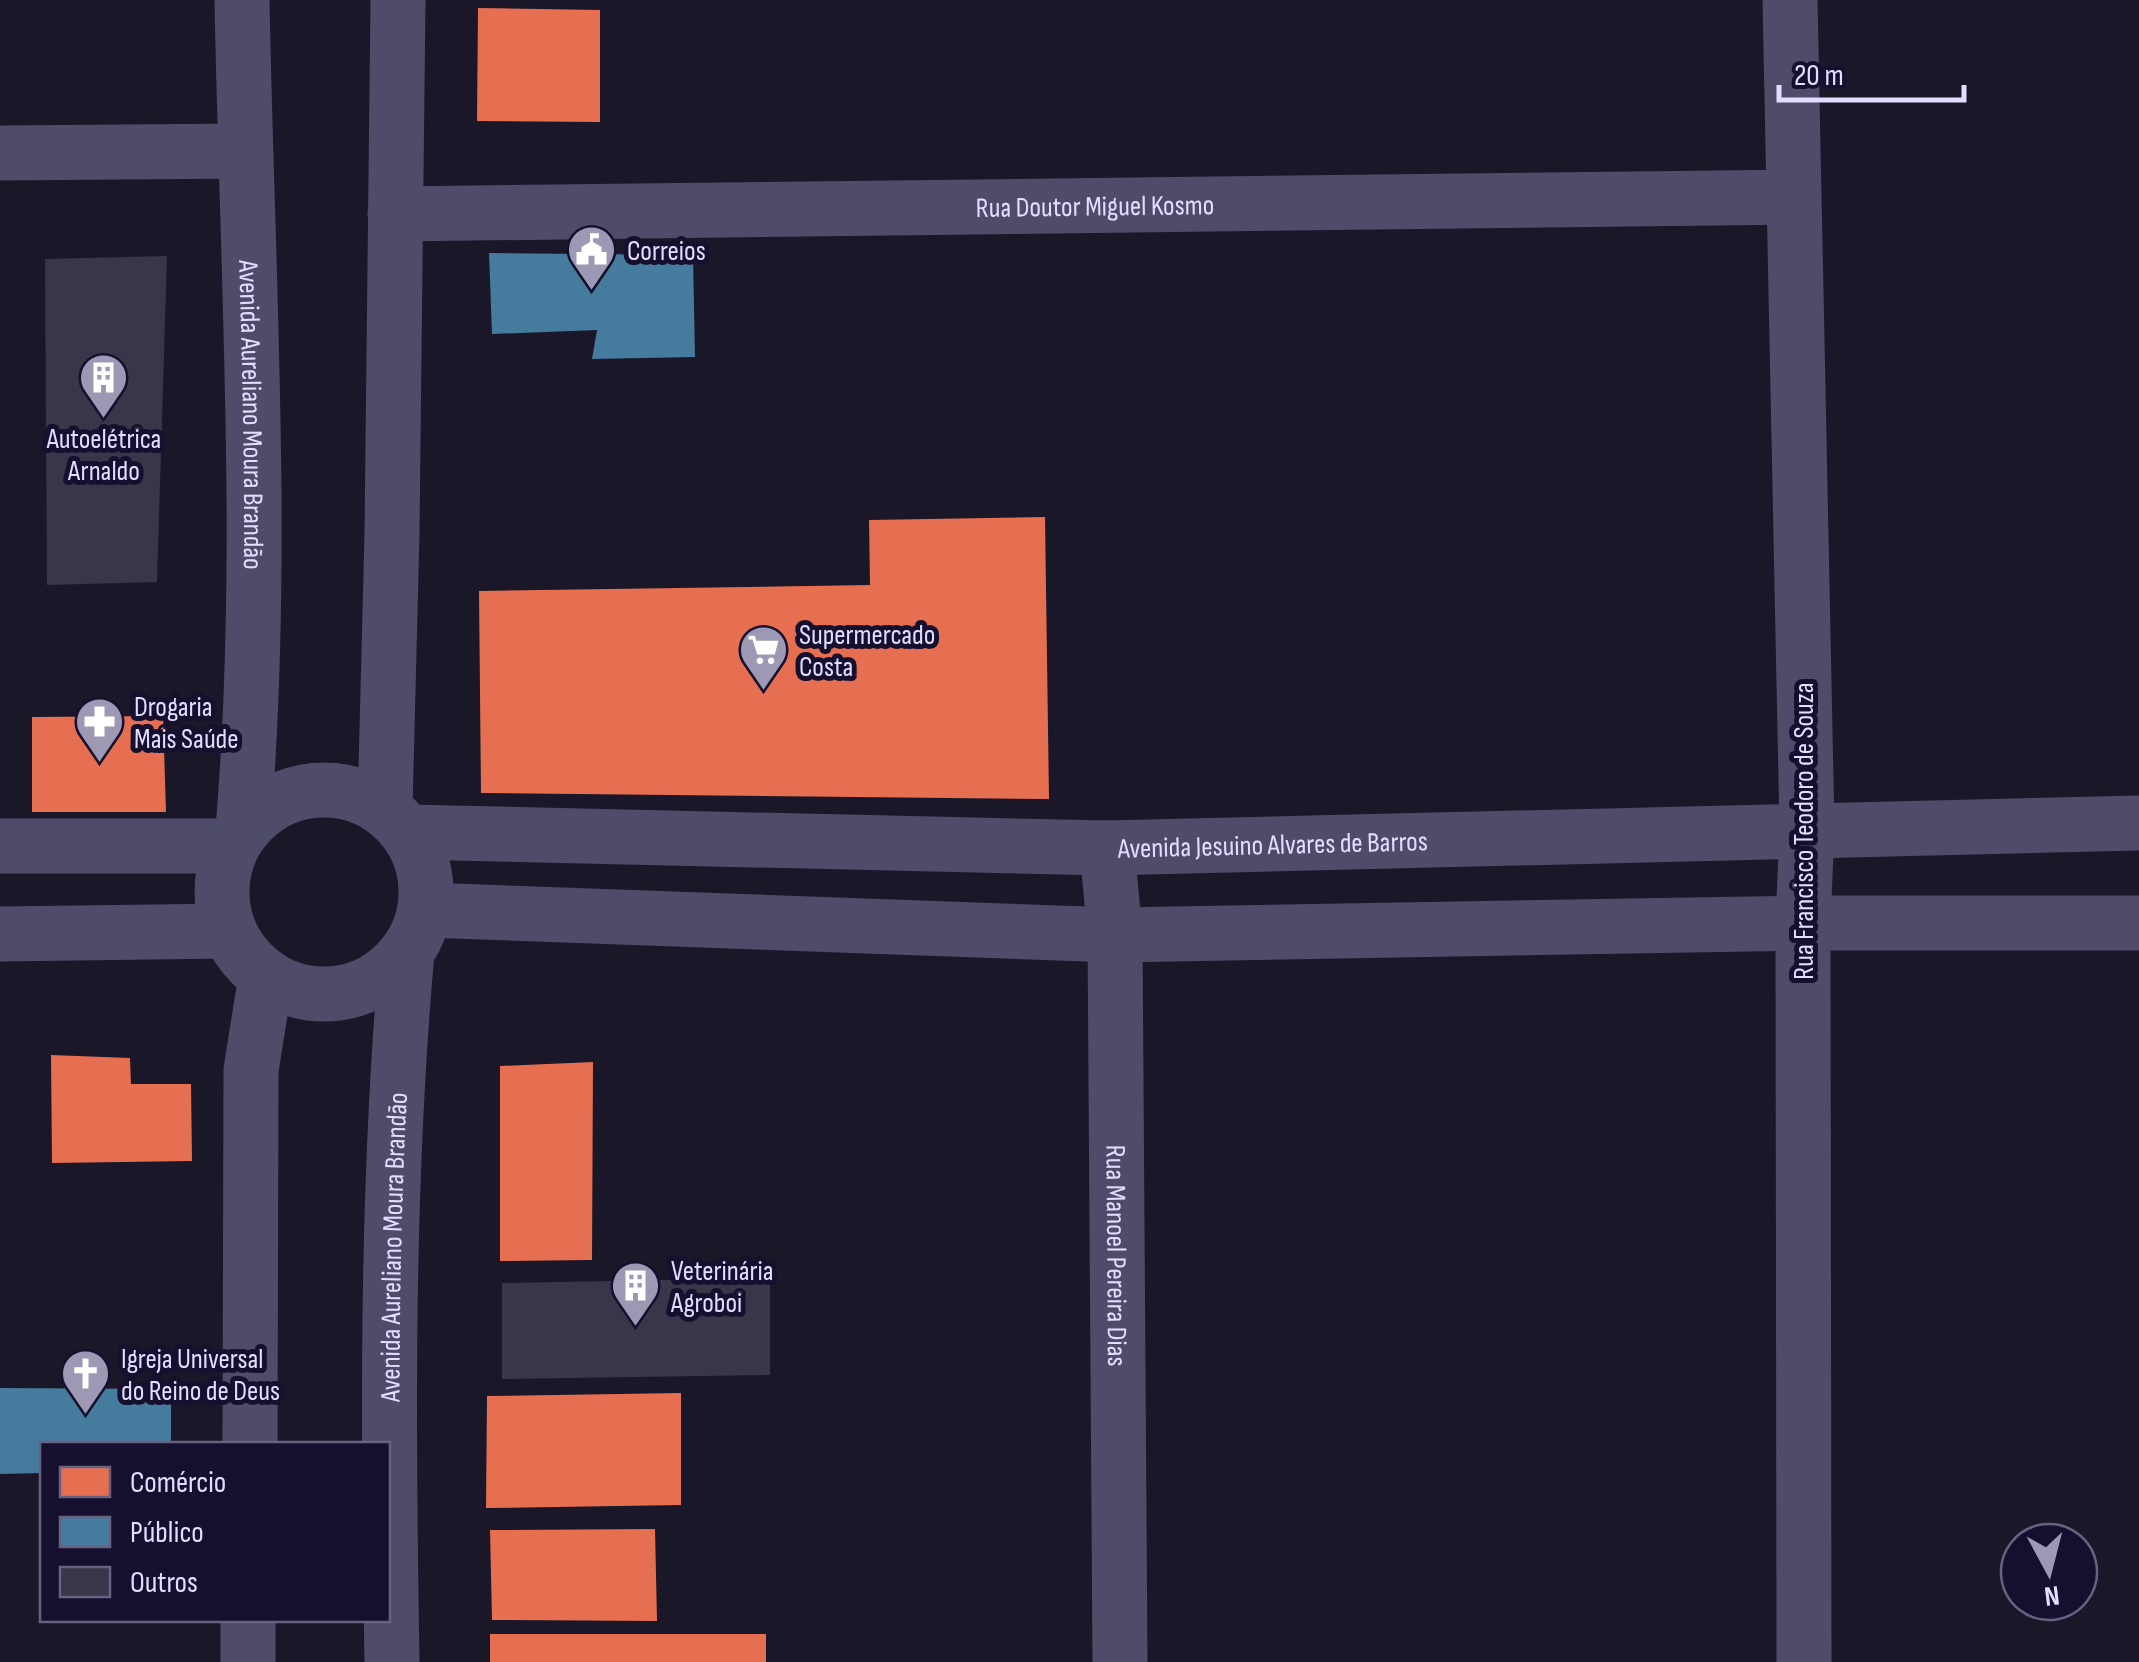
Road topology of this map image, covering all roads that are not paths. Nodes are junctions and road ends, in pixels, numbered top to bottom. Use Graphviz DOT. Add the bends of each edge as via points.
graph roads {
  1 [pos="242,0"];
  2 [pos="398,0"];
  3 [pos="1790,0"];
  4 [pos="245,152"];
  5 [pos="0,153"];
  6 [pos="1792,197"];
  7 [pos="395,214"];
  8 [pos="396,821"];
  9 [pos="2139,823"];
  10 [pos="1807,829"];
  11 [pos="238,837"];
  12 [pos="0,846"];
  13 [pos="1107,848"];
  14 [pos="1803,923"];
  15 [pos="2139,923"];
  16 [pos="229,931"];
  17 [pos="416,931"];
  18 [pos="0,934"];
  19 [pos="1115,934"];
  20 [pos="266,976"];
  21 [pos="250,1442"];
  22 [pos="389,1442"];
  23 [pos="390,1525"];
  24 [pos="248,1622"];
  25 [pos="248,1662"];
  26 [pos="392,1662"];
  27 [pos="1120,1662"];
  28 [pos="1804,1662"];
  1 -- 4 [label="street, Avenida Aureliano Moura Brandão"];
  2 -- 7 [label="street, Avenida Aureliano Moura Brandão"];
  3 -- 6 [label="street, Rua Francisco Teodoro de Souza"];
  4 -- 5 [label="street"];
  4 -- 11 [label="street, Avenida Aureliano Moura Brandão" via="253,486 250,704"];
  6 -- 7 [label="street, Rua Doutor Miguel Kosmo"];
  6 -- 10 [label="street, Rua Francisco Teodoro de Souza"];
  7 -- 8 [label="street, Avenida Aureliano Moura Brandão"];
  8 -- 11 [label="street" via="357,796 326,790 295,794 266,808"];
  8 -- 13 [label="street, Avenida Jesuino Alvares de Barros"];
  8 -- 17 [label="street, Avenida Aureliano Moura Brandão" via="420,856 427,884"];
  9 -- 10 [label="street, Avenida Jesuino Alvares de Barros"];
  10 -- 13 [label="street, Avenida Jesuino Alvares de Barros"];
  10 -- 14 [label="street, Rua Francisco Teodoro de Souza"];
  11 -- 12 [label="street"];
  11 -- 16 [label="street, Avenida Aureliano Moura Brandão" via="223,874"];
  13 -- 19 [label="street, Rua Manoel Pereira Dias"];
  14 -- 15 [label="street"];
  14 -- 19 [label="street"];
  14 -- 28 [label="street, Rua Francisco Teodoro de Souza"];
  16 -- 18 [label="street"];
  16 -- 20 [label="street"];
  17 -- 19 [label="street"];
  17 -- 20 [label="street" via="389,971 367,985 315,994"];
  17 -- 22 [label="street, Avenida Aureliano Moura Brandão" via="398,1052"];
  19 -- 27 [label="street, Rua Manoel Pereira Dias"];
  20 -- 21 [label="street" via="251,1070"];
  23 -- 26 [label="street, Avenida Aureliano Moura Brandão"];
  24 -- 25 [label="street"];
}
